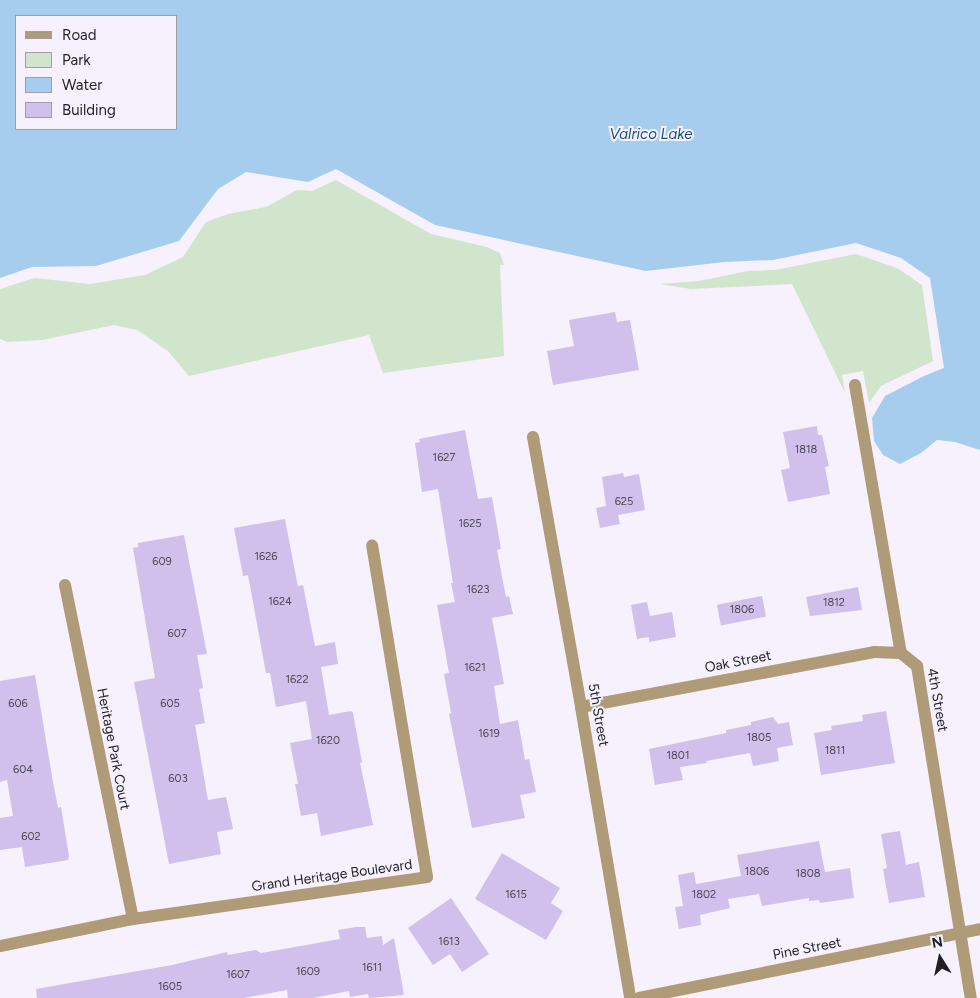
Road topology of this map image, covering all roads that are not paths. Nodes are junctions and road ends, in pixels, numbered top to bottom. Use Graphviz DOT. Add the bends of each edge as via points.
graph roads {
  1 [pos="855,385"];
  2 [pos="533,437"];
  3 [pos="372,546"];
  4 [pos="65,585"];
  5 [pos="901,653"];
  6 [pos="581,707"];
  7 [pos="133,920"];
  8 [pos="980,929"];
  9 [pos="960,933"];
  10 [pos="0,946"];
  11 [pos="630,998"];
  12 [pos="639,998"];
  13 [pos="971,998"];
  1 -- 5 [label="street"];
  2 -- 6 [label="street, 5th Street"];
  3 -- 7 [label="street, Grand Heritage Boulevard" via="427,877"];
  4 -- 7 [label="street, Heritage Park Court"];
  5 -- 6 [label="street, Oak Street" via="874,652"];
  5 -- 9 [label="street, 4th Street" via="917,666"];
  6 -- 11 [label="street, 5th Street"];
  7 -- 10 [label="street, Grand Heritage Boulevard"];
  8 -- 9 [label="street, Pine Street"];
  9 -- 12 [label="street, Pine Street"];
  9 -- 13 [label="street, 4th Street"];
}
